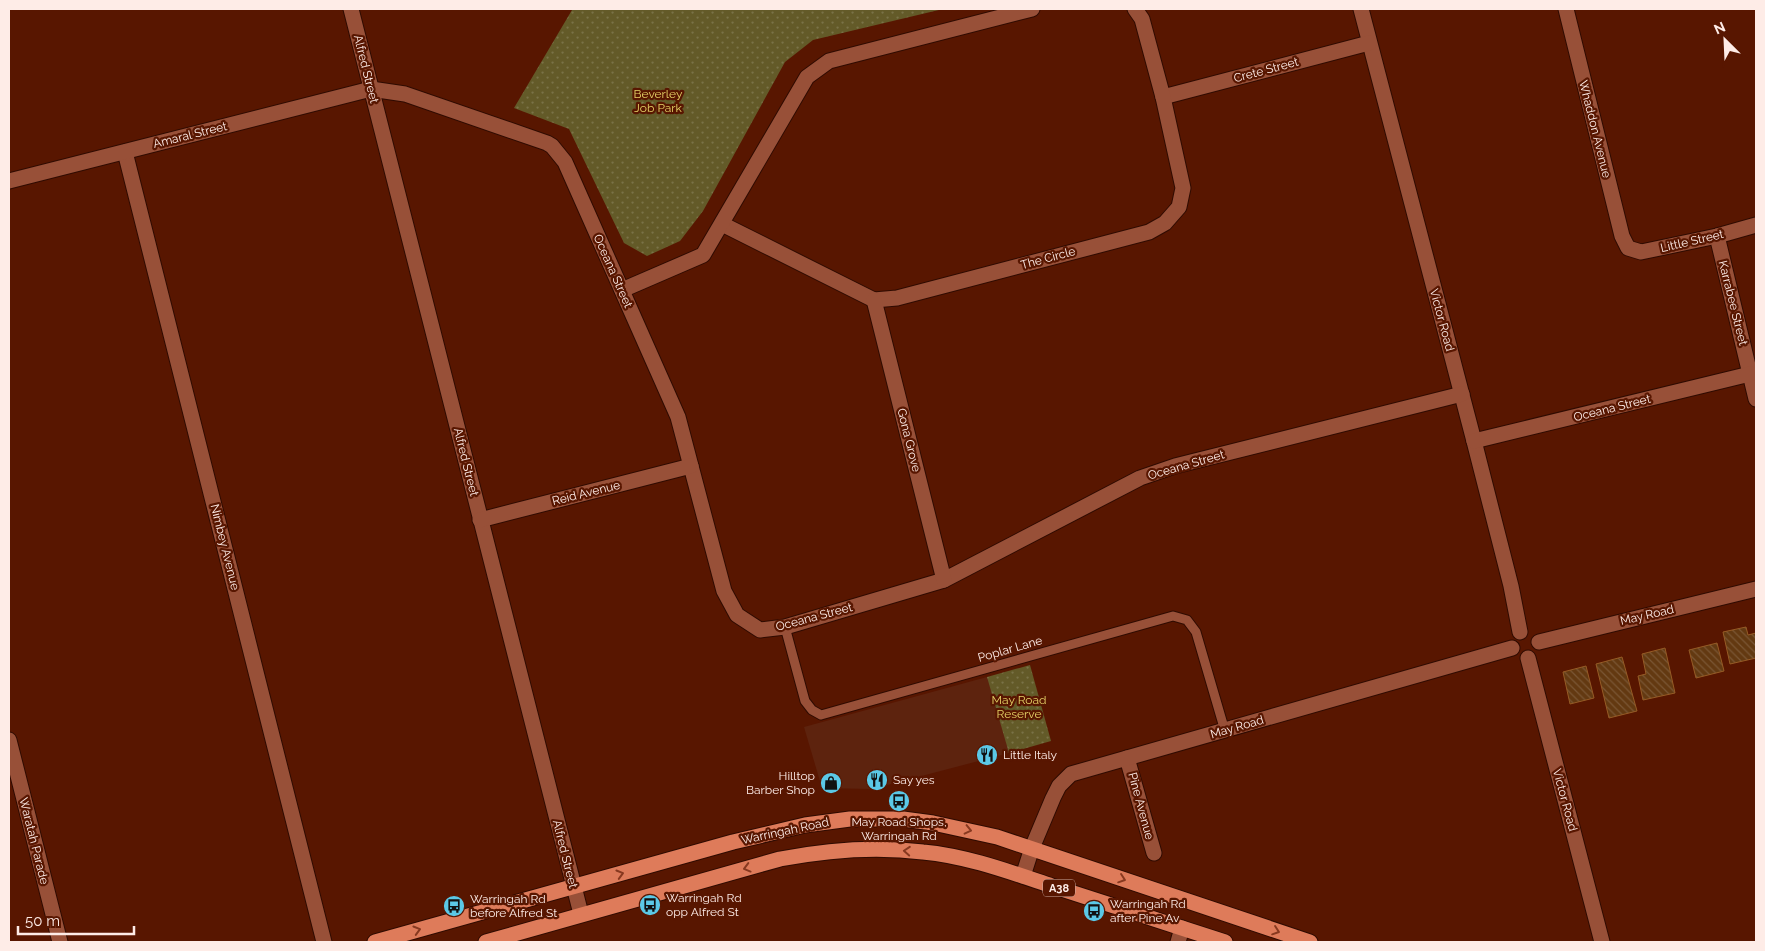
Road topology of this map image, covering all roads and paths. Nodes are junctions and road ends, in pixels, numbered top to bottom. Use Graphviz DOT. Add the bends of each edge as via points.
graph roads {
  1 [pos="351,9"];
  2 [pos="1032,9"];
  3 [pos="1135,9"];
  4 [pos="1361,9"];
  5 [pos="1566,9"];
  6 [pos="1369,43"];
  7 [pos="371,89"];
  8 [pos="1163,96"];
  9 [pos="125,152"];
  10 [pos="9,181"];
  11 [pos="722,224"];
  12 [pos="1756,226"];
  13 [pos="1716,236"];
  14 [pos="1628,248"];
  15 [pos="622,290"];
  16 [pos="874,300"];
  17 [pos="1750,374"];
  18 [pos="1462,394"];
  19 [pos="1756,399"];
  20 [pos="1474,441"];
  21 [pos="691,466"];
  22 [pos="480,520"];
  23 [pos="944,580"];
  24 [pos="1756,590"];
  25 [pos="786,627"];
  26 [pos="1520,632"];
  27 [pos="1539,642"];
  28 [pos="1512,648"];
  29 [pos="1528,658"];
  30 [pos="1224,731"];
  31 [pos="9,740"];
  32 [pos="1128,758"];
  33 [pos="1032,848"];
  34 [pos="1154,853"];
  35 [pos="1023,876"];
  36 [pos="573,887"];
  37 [pos="1191,902"];
  38 [pos="581,914"];
  39 [pos="1180,935"];
  40 [pos="60,942"];
  41 [pos="324,942"];
  42 [pos="374,942"];
  43 [pos="491,942"];
  44 [pos="1225,942"];
  45 [pos="1310,942"];
  46 [pos="1602,942"];
  1 -- 7 [label="street, Alfred Street"];
  2 -- 11 [label="street" via="829,61 807,77"];
  3 -- 8 [label="street, The Circle" via="1142,18"];
  4 -- 6 [label="street, Victor Road"];
  5 -- 14 [label="street, Whaddon Avenue" via="1622,236"];
  6 -- 8 [label="street, Crete Street"];
  6 -- 18 [label="street, Victor Road"];
  7 -- 9 [label="street, Amaral Street"];
  7 -- 15 [label="street, Oceana Street" via="405,94 552,146 564,162"];
  7 -- 22 [label="street, Alfred Street"];
  8 -- 16 [label="street, The Circle" via="1183,188 1179,207 1165,223 1149,232 897,298"];
  9 -- 10 [label="street, Amaral Street"];
  9 -- 41 [label="street, Nimbey Avenue"];
  11 -- 15 [label="street" via="703,255"];
  11 -- 16 [label="street"];
  12 -- 13 [label="street, Little Street"];
  13 -- 14 [label="street, Little Street" via="1641,252"];
  13 -- 17 [label="street, Karrabee Street"];
  15 -- 21 [label="street, Oceana Street" via="678,417"];
  16 -- 23 [label="street, Gona Grove"];
  17 -- 19 [label="street, Karrabee Street"];
  17 -- 20 [label="street, Oceana Street"];
  18 -- 20 [label="street, Victor Road"];
  18 -- 23 [label="street, Oceana Street" via="1175,466 1140,478"];
  20 -- 26 [label="street, Victor Road"];
  21 -- 22 [label="street, Reid Avenue"];
  21 -- 25 [label="street, Oceana Street" via="724,591 737,615 760,630"];
  22 -- 36 [label="street, Alfred Street"];
  23 -- 25 [label="street, Oceana Street"];
  24 -- 27 [label="street, May Road"];
  25 -- 30 [label="lane, Poplar Lane" via="805,701 821,715 1173,616 1187,620 1196,632"];
  26 -- 27 [label="street" via="1530,632"];
  26 -- 28 [label="street" via="1514,637"];
  27 -- 29 [label="street" via="1537,651"];
  28 -- 29 [label="street" via="1518,656"];
  28 -- 30 [label="street, May Road"];
  29 -- 46 [label="street, Victor Road"];
  30 -- 32 [label="street, May Road"];
  31 -- 40 [label="street, Waratah Parade"];
  32 -- 33 [label="street, May Road" via="1071,774 1059,786"];
  32 -- 34 [label="street, Pine Avenue"];
  33 -- 35 [label="street, May Road"];
  36 -- 33 [label="highway, Warringah Road / A38, one-way" via="781,830 843,820 903,819 933,823"];
  33 -- 37 [label="highway, Warringah Road / A38, one-way"];
  35 -- 38 [label="highway, A38, one-way" via="924,852 847,850 780,859"];
  35 -- 39 [label="highway, A38"];
  36 -- 38 [label="street, Alfred Street"];
  42 -- 36 [label="highway, Warringah Road / A38, one-way"];
  37 -- 39 [label="highway"];
  37 -- 45 [label="highway, Warringah Road / A38, one-way"];
  38 -- 43 [label="highway, A38"];
  39 -- 44 [label="highway, A38"];
}
